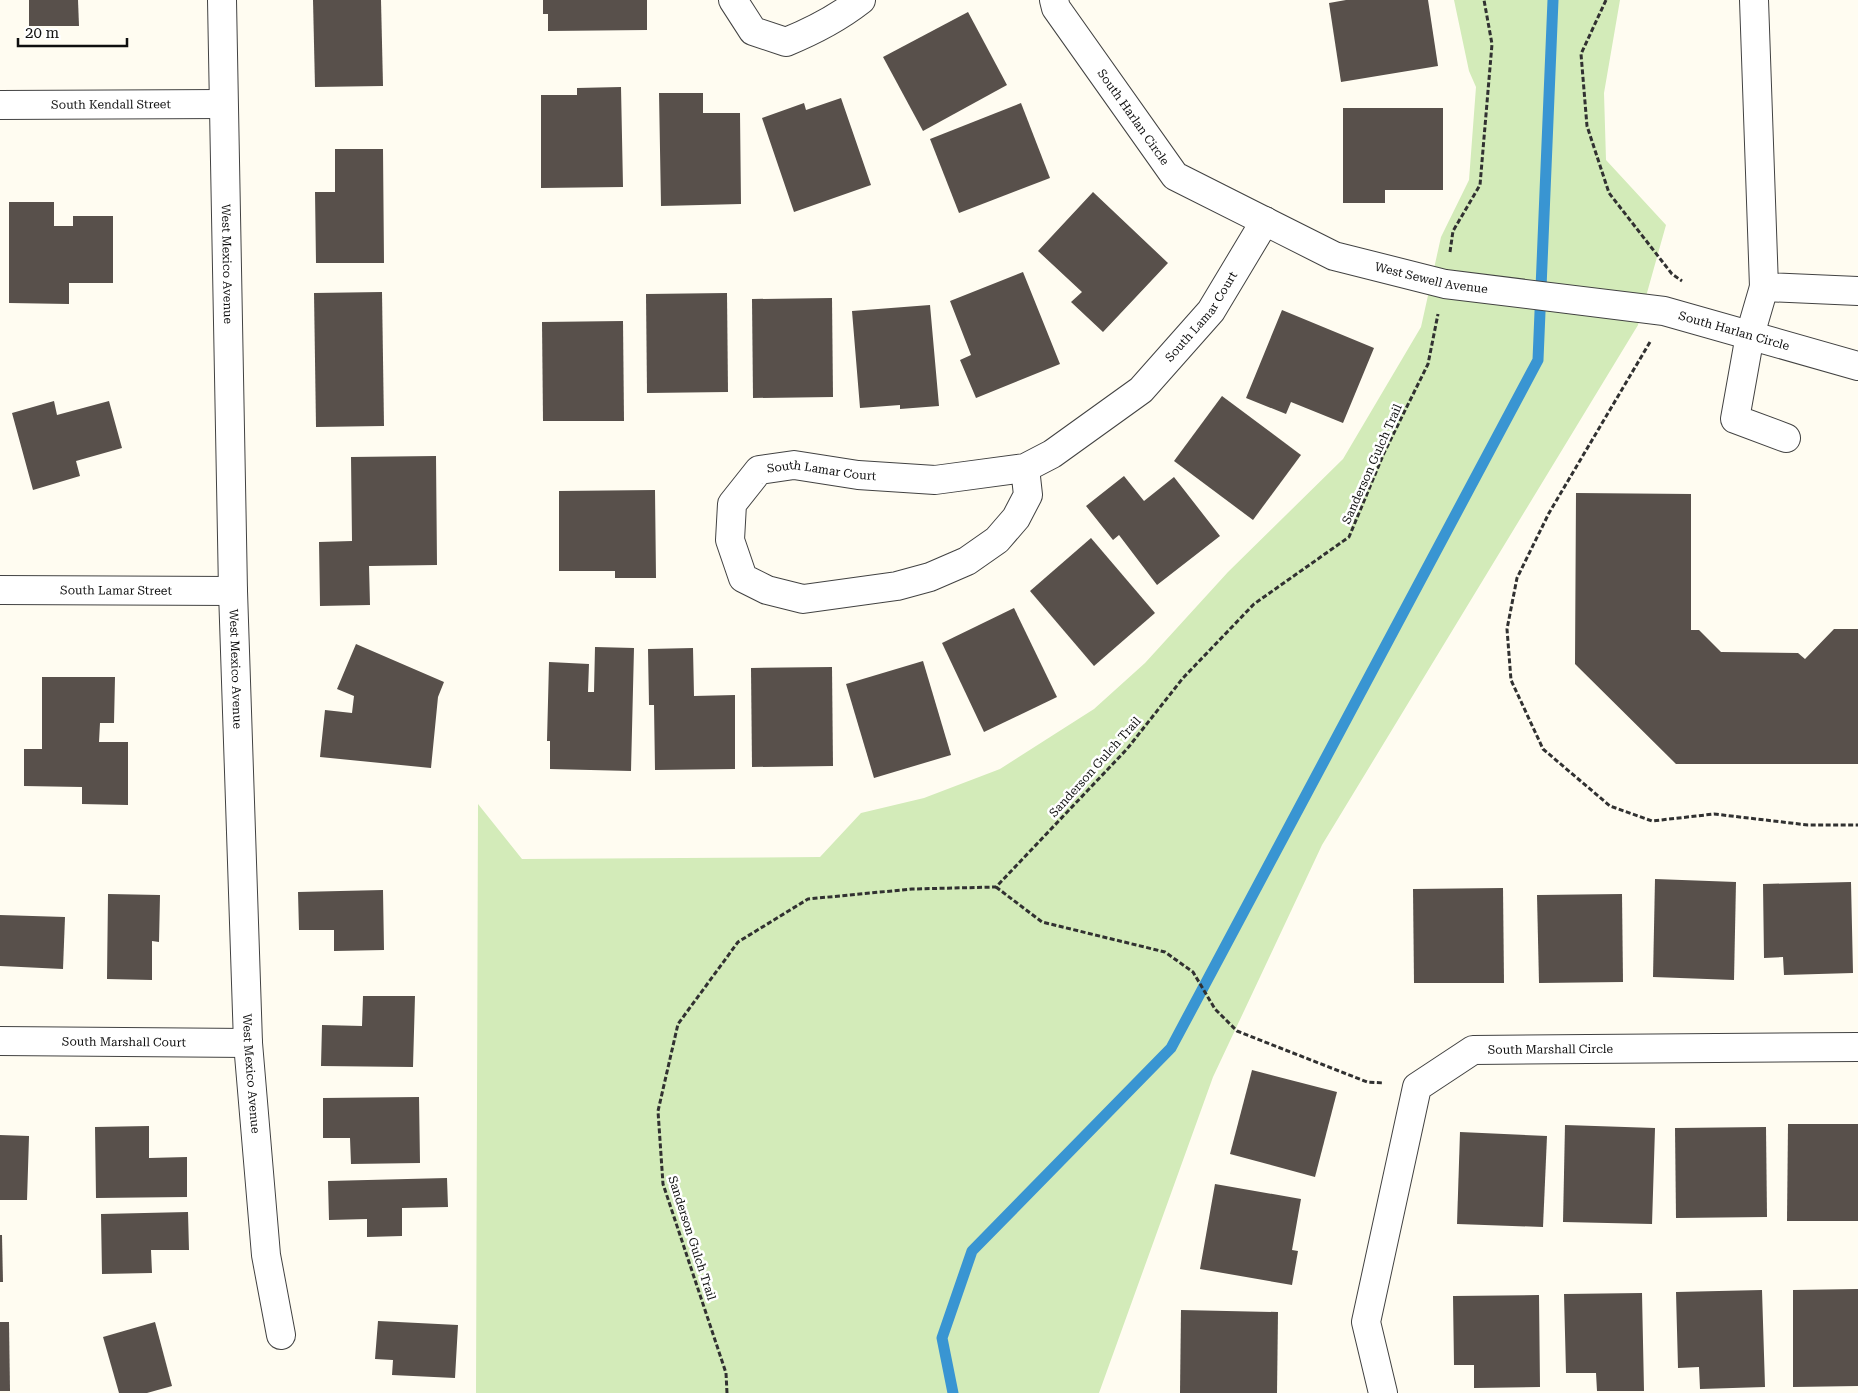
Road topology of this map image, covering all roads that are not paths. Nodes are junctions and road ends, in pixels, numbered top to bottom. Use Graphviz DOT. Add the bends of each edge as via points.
graph roads {
  1 [pos="222,0"];
  2 [pos="733,0"];
  3 [pos="861,0"];
  4 [pos="1054,0"];
  5 [pos="1754,0"];
  6 [pos="224,104"];
  7 [pos="0,105"];
  8 [pos="1264,221"];
  9 [pos="1764,288"];
  10 [pos="1858,291"];
  11 [pos="1609,304"];
  12 [pos="1750,335"];
  13 [pos="1858,366"];
  14 [pos="1786,438"];
  15 [pos="1025,468"];
  16 [pos="0,590"];
  17 [pos="232,591"];
  18 [pos="0,1041"];
  19 [pos="248,1042"];
  20 [pos="1858,1047"];
  21 [pos="281,1335"];
  22 [pos="1383,1393"];
  1 -- 6 [label="street, West Mexico Avenue"];
  2 -- 3 [label="street" via="753,31 786,42 817,29"];
  4 -- 8 [label="street, South Harlan Circle" via="1056,8 1175,176"];
  5 -- 9 [label="street"];
  6 -- 7 [label="street, South Kendall Street"];
  6 -- 17 [label="street, West Mexico Avenue"];
  8 -- 11 [label="street, West Sewell Avenue" via="1334,256 1445,284"];
  8 -- 15 [label="street, South Lamar Court" via="1211,311 1140,390 1052,454"];
  9 -- 10 [label="street"];
  9 -- 12 [label="street"];
  11 -- 12 [label="street, South Harlan Circle" via="1664,311"];
  12 -- 13 [label="street, South Harlan Circle"];
  12 -- 14 [label="street" via="1735,419"];
  15 -- 15 [label="street, South Lamar Court" via="935,480 858,475 794,465 759,470 732,504 730,540 742,578 767,590 803,599 897,586 930,577 967,561 997,540 1016,518 1028,495"];
  16 -- 17 [label="street, South Lamar Street"];
  17 -- 19 [label="street, West Mexico Avenue"];
  18 -- 19 [label="street, South Marshall Court"];
  19 -- 21 [label="street, West Mexico Avenue" via="266,1255"];
  20 -- 22 [label="street, South Marshall Circle" via="1474,1050 1418,1087 1366,1322"];
}
